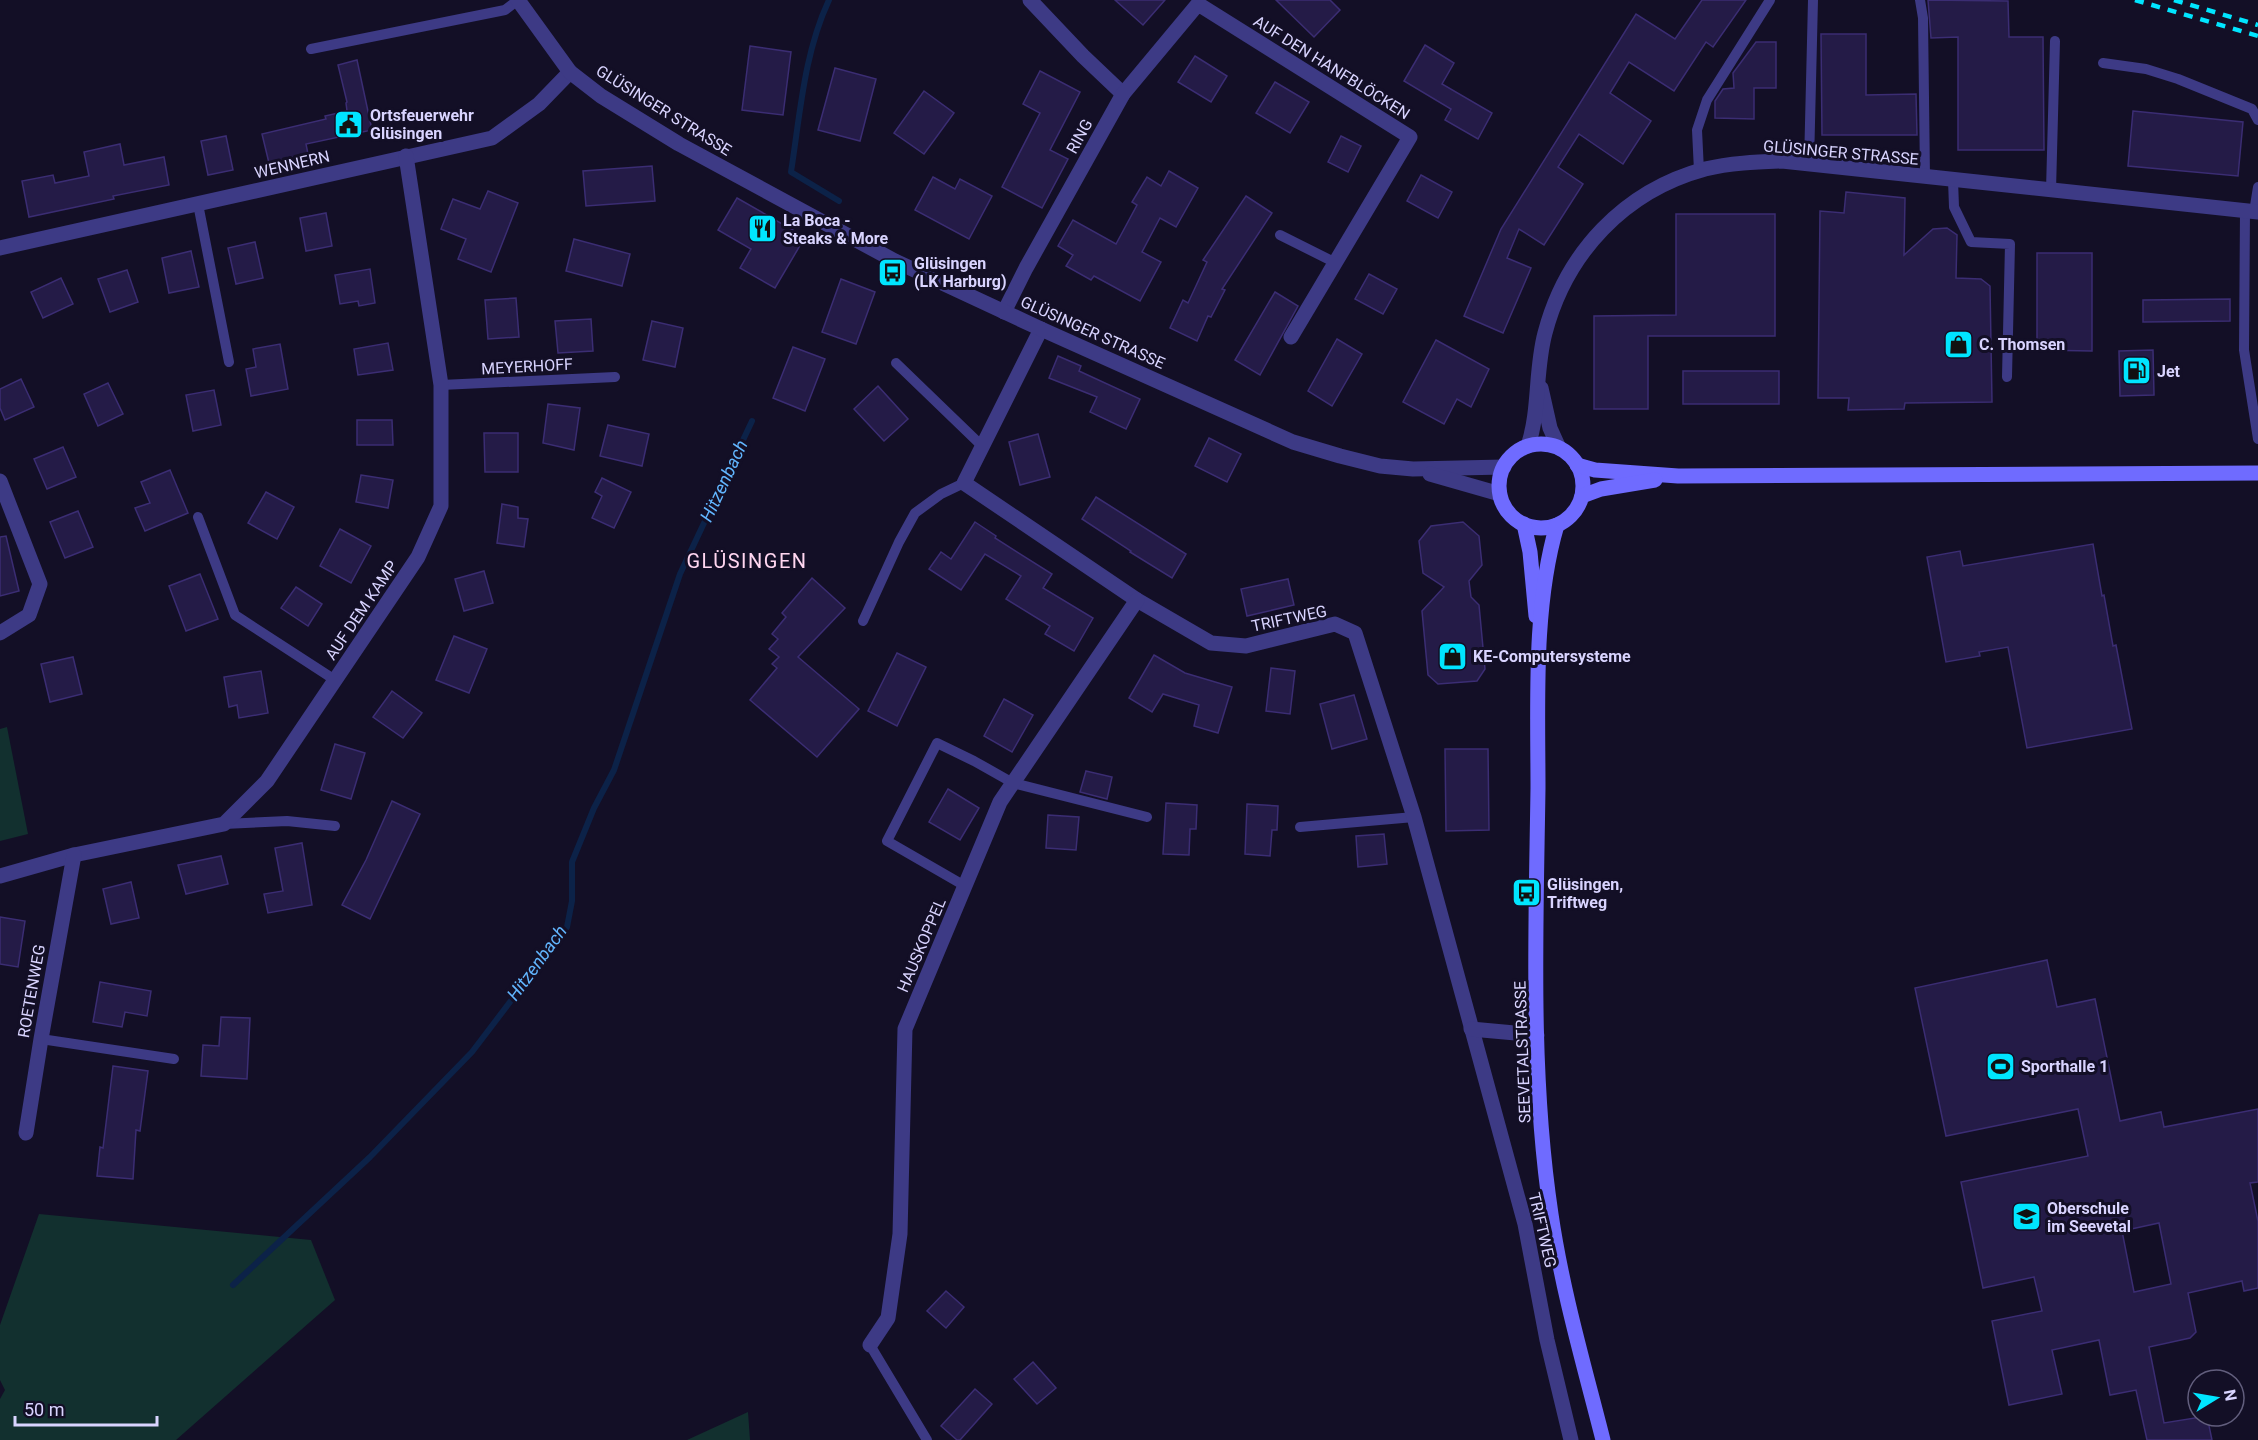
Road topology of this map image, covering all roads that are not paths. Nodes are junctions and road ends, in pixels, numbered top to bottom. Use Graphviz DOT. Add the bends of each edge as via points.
graph roads {
  1 [pos="518,0"];
  2 [pos="1030,0"];
  3 [pos="1770,0"];
  4 [pos="1813,0"];
  5 [pos="1920,0"];
  6 [pos="2055,41"];
  7 [pos="311,49"];
  8 [pos="2103,63"];
  9 [pos="570,72"];
  10 [pos="1123,94"];
  11 [pos="2258,120"];
  12 [pos="406,156"];
  13 [pos="1809,164"];
  14 [pos="1699,171"];
  15 [pos="1925,177"];
  16 [pos="1953,180"];
  17 [pos="2258,187"];
  18 [pos="2051,190"];
  19 [pos="198,204"];
  20 [pos="2252,211"];
  21 [pos="1280,235"];
  22 [pos="0,248"];
  23 [pos="1336,263"];
  24 [pos="1004,312"];
  25 [pos="1041,329"];
  26 [pos="1291,337"];
  27 [pos="229,362"];
  28 [pos="896,363"];
  29 [pos="1538,376"];
  30 [pos="615,377"];
  31 [pos="2007,377"];
  32 [pos="441,385"];
  33 [pos="2258,439"];
  34 [pos="982,446"];
  35 [pos="1528,446"];
  36 [pos="1559,448"];
  37 [pos="1577,465"];
  38 [pos="1503,467"];
  39 [pos="1413,469"];
  40 [pos="2258,473"];
  41 [pos="1678,476"];
  42 [pos="0,481"];
  43 [pos="964,483"];
  44 [pos="1500,494"];
  45 [pos="1582,496"];
  46 [pos="198,517"];
  47 [pos="1524,524"];
  48 [pos="1557,525"];
  49 [pos="1137,600"];
  50 [pos="864,621"];
  51 [pos="0,633"];
  52 [pos="1539,656"];
  53 [pos="335,680"];
  54 [pos="1013,783"];
  55 [pos="1147,817"];
  56 [pos="1414,817"];
  57 [pos="224,824"];
  58 [pos="335,826"];
  59 [pos="1300,827"];
  60 [pos="74,855"];
  61 [pos="0,876"];
  62 [pos="965,886"];
  63 [pos="1471,1029"];
  64 [pos="1537,1035"];
  65 [pos="41,1039"];
  66 [pos="174,1059"];
  67 [pos="26,1133"];
  68 [pos="870,1345"];
  69 [pos="927,1440"];
  70 [pos="1571,1440"];
  71 [pos="1603,1440"];
  1 -- 7 [label="lane" via="506,10"];
  1 -- 9 [label="street, GLÜSINGER STRASSE"];
  2 -- 10 [label="street"];
  3 -- 14 [label="lane" via="1707,100 1697,130"];
  4 -- 13 [label="lane"];
  5 -- 15 [label="lane"];
  6 -- 18 [label="lane"];
  8 -- 11 [label="lane" via="2146,69 2178,79 2252,109"];
  9 -- 12 [label="street, WENNERN" via="539,104 492,138"];
  9 -- 24 [label="street, GLÜSINGER STRASSE" via="601,96 680,144 865,245"];
  10 -- 23 [label="street, AUF DEN HANFBLÖCKEN" via="1198,4 1410,137"];
  10 -- 24 [label="street, RING"];
  12 -- 19 [label="street, WENNERN"];
  12 -- 32 [label="street, AUF DEM KAMP"];
  13 -- 14 [label="street, GLÜSINGER STRASSE" via="1747,163"];
  13 -- 15 [label="street, GLÜSINGER STRASSE"];
  14 -- 29 [label="street, GLÜSINGER STRASSE" via="1644,194 1592,238 1558,297 1545,332"];
  15 -- 16 [label="street, GLÜSINGER STRASSE"];
  16 -- 18 [label="street, GLÜSINGER STRASSE"];
  16 -- 31 [label="lane" via="1954,207 1971,242 2010,244"];
  17 -- 20 [label="lane"];
  18 -- 20 [label="street, GLÜSINGER STRASSE"];
  19 -- 22 [label="street, WENNERN"];
  19 -- 27 [label="lane"];
  20 -- 33 [label="lane" via="2244,350"];
  21 -- 23 [label="lane"];
  23 -- 26 [label="street, AUF DEN HANFBLÖCKEN"];
  24 -- 25 [label="street, GLÜSINGER STRASSE"];
  25 -- 34 [label="street"];
  25 -- 39 [label="street, GLÜSINGER STRASSE" via="1293,442 1380,466"];
  28 -- 34 [label="lane"];
  29 -- 35 [label="street, GLÜSINGER STRASSE"];
  29 -- 36 [label="street, GLÜSINGER STRASSE" via="1550,428"];
  30 -- 32 [label="lane, MEYERHOFF"];
  32 -- 53 [label="street, AUF DEM KAMP" via="441,506 418,557"];
  34 -- 43 [label="street"];
  35 -- 36 [label="main road" via="1549,444"];
  35 -- 38 [label="main road" via="1509,458"];
  36 -- 37 [label="main road, GLÜSINGER STRASSE"];
  37 -- 41 [label="main road" via="1595,470"];
  37 -- 45 [label="main road" via="1582,475"];
  38 -- 39 [label="street, GLÜSINGER STRASSE"];
  38 -- 44 [label="main road"];
  39 -- 44 [label="street, GLÜSINGER STRASSE"];
  40 -- 41 [label="main road"];
  41 -- 45 [label="main road"];
  42 -- 51 [label="street" via="40,584 29,615"];
  43 -- 49 [label="street, TRIFTWEG"];
  43 -- 50 [label="lane" via="915,513"];
  44 -- 47 [label="main road" via="1513,517"];
  45 -- 48 [label="main road" via="1568,518"];
  46 -- 53 [label="lane" via="235,615"];
  47 -- 48 [label="main road"];
  47 -- 52 [label="main road, SEEVETALSTRASSE"];
  48 -- 52 [label="main road, SEEVETALSTRASSE" via="1548,555"];
  49 -- 54 [label="street, HAUSKOPPEL"];
  49 -- 56 [label="street, TRIFTWEG" via="1210,643 1246,646 1335,624 1355,633"];
  52 -- 64 [label="main road, SEEVETALSTRASSE"];
  53 -- 57 [label="street, AUF DEM KAMP" via="267,781"];
  54 -- 55 [label="lane"];
  54 -- 62 [label="street, HAUSKOPPEL" via="1000,802"];
  54 -- 62 [label="lane" via="937,743 887,841"];
  56 -- 59 [label="lane"];
  56 -- 63 [label="street, TRIFTWEG"];
  57 -- 58 [label="lane" via="287,821"];
  57 -- 60 [label="street"];
  60 -- 61 [label="street"];
  60 -- 65 [label="street, ROETENWEG"];
  62 -- 68 [label="street, HAUSKOPPEL" via="905,1029 900,1234 888,1318"];
  63 -- 64 [label="street"];
  63 -- 70 [label="street, TRIFTWEG" via="1525,1224"];
  64 -- 71 [label="main road, SEEVETALSTRASSE" via="1551,1214"];
  65 -- 66 [label="lane"];
  65 -- 67 [label="street, ROETENWEG"];
  68 -- 69 [label="lane"];
}
